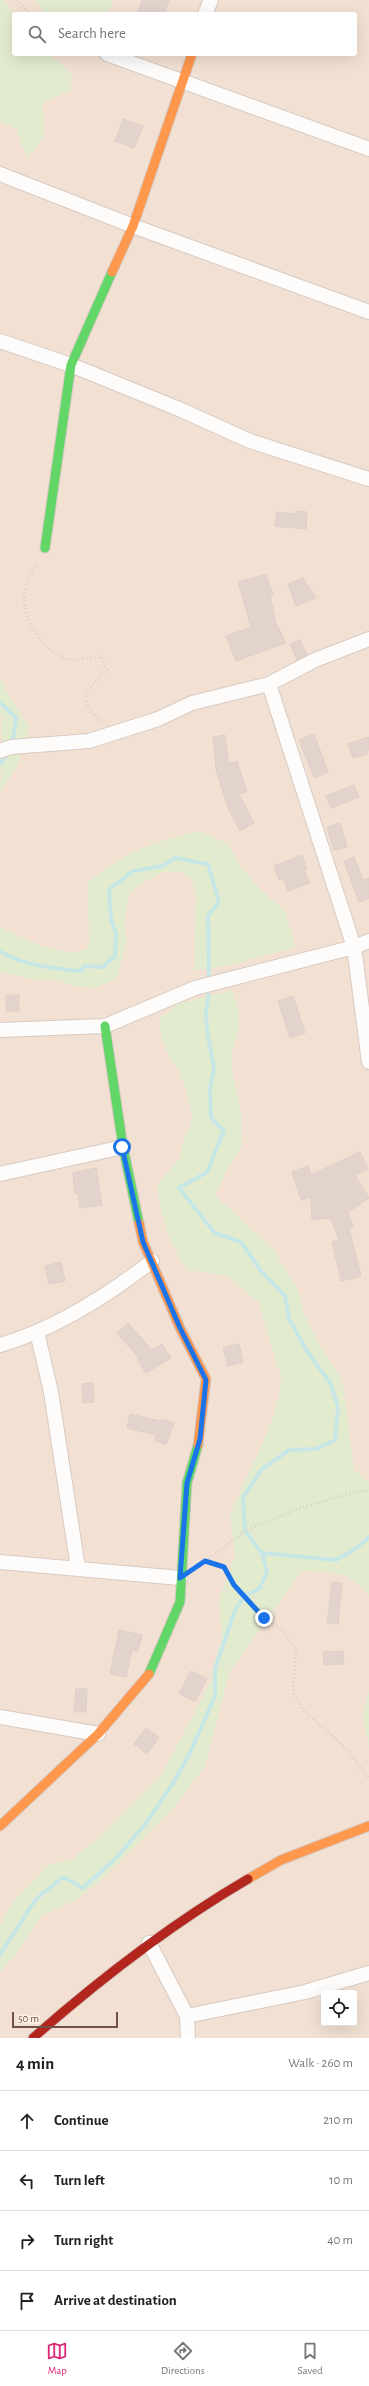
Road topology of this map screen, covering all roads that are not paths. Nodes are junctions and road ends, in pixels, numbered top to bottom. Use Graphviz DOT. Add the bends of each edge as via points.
graph roads {
  1 [pos="211,0"];
  2 [pos="206,12"];
  3 [pos="112,56"];
  4 [pos="191,56"];
  5 [pos="183,83"];
  6 [pos="369,149"];
  7 [pos="0,174"];
  8 [pos="133,226"];
  9 [pos="369,312"];
  10 [pos="0,341"];
  11 [pos="71,365"];
  12 [pos="369,479"];
  13 [pos="45,548"];
  14 [pos="369,639"];
  15 [pos="269,684"];
  16 [pos="0,751"];
  17 [pos="369,941"];
  18 [pos="354,947"];
  19 [pos="105,1026"];
  20 [pos="0,1030"];
  21 [pos="369,1062"];
  22 [pos="122,1147"];
  23 [pos="0,1174"];
  24 [pos="152,1261"];
  25 [pos="37,1332"];
  26 [pos="0,1345"];
  27 [pos="0,1562"];
  28 [pos="78,1568"];
  29 [pos="180,1578"];
  30 [pos="0,1716"];
  31 [pos="98,1734"];
  32 [pos="0,1826"];
  33 [pos="369,1826"];
  34 [pos="149,1943"];
  35 [pos="369,1973"];
  36 [pos="187,2016"];
  37 [pos="33,2038"];
  38 [pos="188,2038"];
  1 -- 2 [label="street"];
  3 -- 5 [label="street"];
  4 -- 5 [label="street"];
  5 -- 6 [label="street"];
  5 -- 8 [label="street"];
  7 -- 8 [label="street"];
  8 -- 9 [label="street"];
  8 -- 11 [label="street"];
  10 -- 11 [label="street"];
  11 -- 12 [label="street" via="250,441"];
  11 -- 13 [label="street"];
  14 -- 15 [label="street" via="315,660"];
  15 -- 16 [label="street" via="199,700 158,718 89,741 11,747"];
  15 -- 18 [label="street"];
  17 -- 18 [label="street"];
  18 -- 19 [label="street" via="195,988"];
  18 -- 21 [label="street"];
  19 -- 20 [label="street"];
  19 -- 22 [label="street"];
  22 -- 23 [label="street"];
  22 -- 24 [label="street" via="143,1242"];
  24 -- 25 [label="street" via="114,1291"];
  24 -- 29 [label="street" via="180,1328 206,1380 200,1439 187,1483"];
  25 -- 26 [label="street"];
  25 -- 28 [label="street" via="52,1399"];
  27 -- 28 [label="street"];
  28 -- 29 [label="street"];
  29 -- 31 [label="street" via="180,1602 147,1678"];
  30 -- 31 [label="street"];
  31 -- 32 [label="street"];
  33 -- 34 [label="street" via="281,1860 198,1908"];
  34 -- 36 [label="street"];
  34 -- 37 [label="street"];
  35 -- 36 [label="street" via="305,1992"];
  36 -- 38 [label="street"];
}
